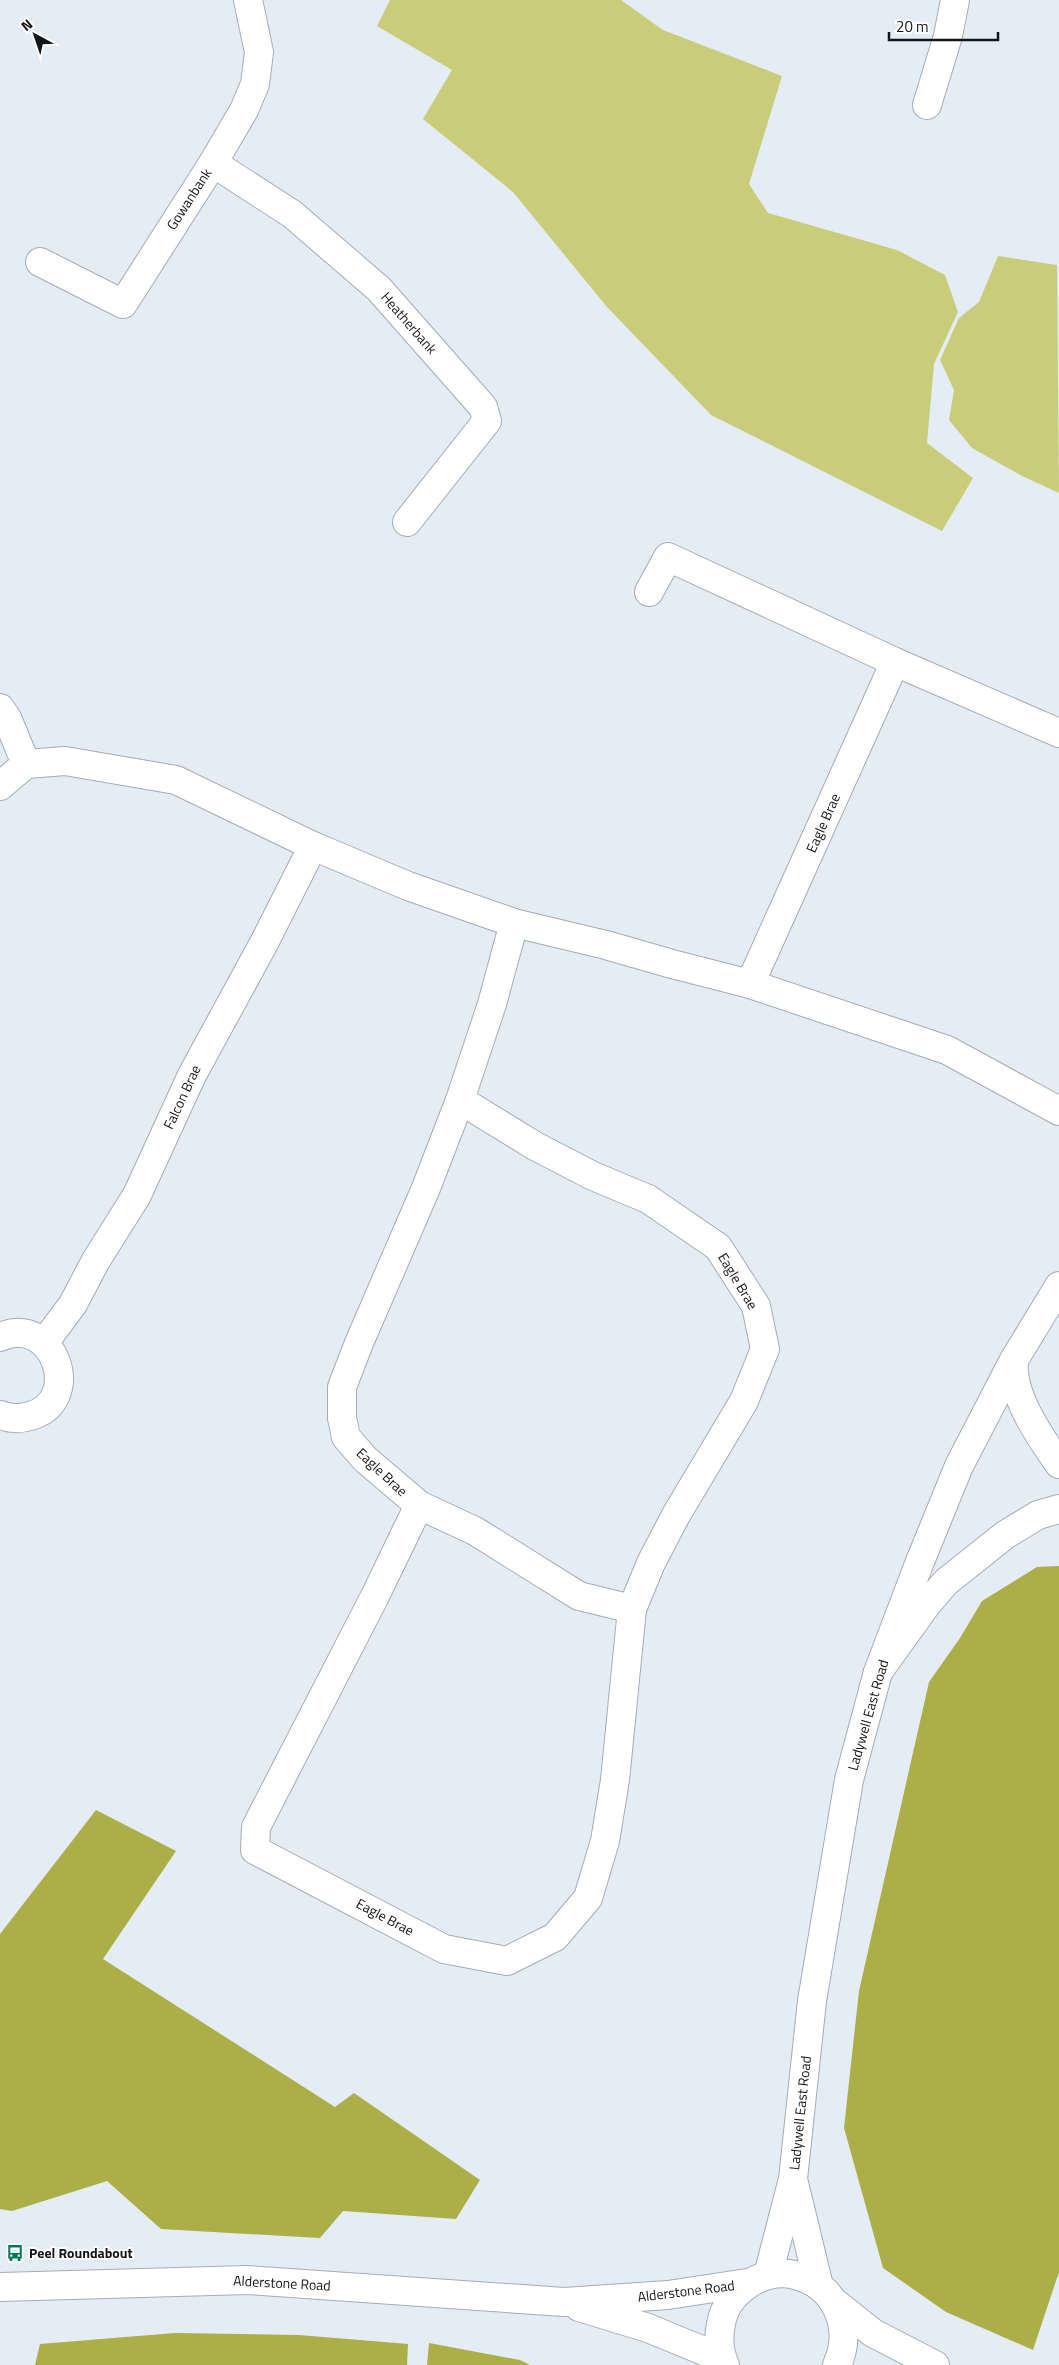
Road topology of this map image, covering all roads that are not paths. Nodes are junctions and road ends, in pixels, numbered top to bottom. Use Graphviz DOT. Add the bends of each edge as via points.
graph roads {
  1 [pos="248,0"];
  2 [pos="955,0"];
  3 [pos="927,105"];
  4 [pos="213,163"];
  5 [pos="40,262"];
  6 [pos="408,522"];
  7 [pos="648,592"];
  8 [pos="895,662"];
  9 [pos="0,708"];
  10 [pos="1059,732"];
  11 [pos="26,764"];
  12 [pos="0,786"];
  13 [pos="313,846"];
  14 [pos="514,923"];
  15 [pos="750,984"];
  16 [pos="460,1100"];
  17 [pos="1059,1111"];
  18 [pos="1059,1286"];
  19 [pos="0,1337"];
  20 [pos="44,1343"];
  21 [pos="1014,1360"];
  22 [pos="0,1414"];
  23 [pos="1059,1464"];
  24 [pos="419,1505"];
  25 [pos="1059,1509"];
  26 [pos="632,1609"];
  27 [pos="878,1672"];
  28 [pos="793,2179"];
  29 [pos="758,2279"];
  30 [pos="0,2287"];
  31 [pos="826,2294"];
  32 [pos="564,2302"];
  33 [pos="723,2361"];
  34 [pos="837,2365"];
  35 [pos="935,2365"];
  1 -- 4 [label="street, Gowanbank" via="259,52 255,84"];
  2 -- 3 [label="street" via="948,36"];
  4 -- 5 [label="street, Gowanbank" via="123,304"];
  4 -- 6 [label="street, Heatherbank" via="292,214 379,289 482,407 487,421"];
  7 -- 8 [label="street" via="668,557"];
  8 -- 10 [label="street"];
  8 -- 15 [label="street, Eagle Brae"];
  9 -- 11 [label="street"];
  11 -- 12 [label="street"];
  11 -- 13 [label="street" via="66,761 176,780"];
  13 -- 14 [label="street" via="408,886"];
  13 -- 20 [label="street, Falcon Brae" via="192,1075 137,1195 73,1304"];
  14 -- 15 [label="street"];
  14 -- 16 [label="street, Eagle Brae" via="492,1004"];
  15 -- 17 [label="street" via="947,1050"];
  16 -- 24 [label="street, Eagle Brae" via="342,1387 346,1437 365,1460"];
  16 -- 26 [label="street, Eagle Brae" via="535,1146 593,1176 648,1199 718,1247 756,1306 765,1349 744,1401 671,1523"];
  18 -- 21 [label="street, Ladywell East Road"];
  19 -- 20 [label="street" via="19,1334 33,1336"];
  20 -- 22 [label="street" via="54,1354 59,1367 55,1395 35,1414 21,1418 7,1418"];
  21 -- 23 [label="street" via="1012,1374 1019,1393 1042,1440"];
  21 -- 27 [label="street, Ladywell East Road" via="959,1466"];
  24 -- 26 [label="street, Eagle Brae" via="475,1531 579,1596"];
  24 -- 26 [label="street, Eagle Brae" via="256,1827 255,1850 444,1949 507,1961 555,1937 588,1898 605,1841 615,1780"];
  25 -- 27 [label="street" via="1038,1515 1005,1535 946,1582"];
  27 -- 28 [label="street, Ladywell East Road" via="849,1780 812,2001"];
  28 -- 29 [label="street, Ladywell East Road"];
  28 -- 31 [label="street, Ladywell East Road"];
  29 -- 31 [label="street" via="794,2275"];
  29 -- 32 [label="street, Alderstone Road" via="668,2295"];
  29 -- 33 [label="street" via="732,2298 722,2316 718,2337"];
  30 -- 32 [label="street, Alderstone Road" via="248,2280"];
  31 -- 34 [label="street" via="844,2325 843,2351"];
  31 -- 35 [label="street" via="873,2333"];
  32 -- 33 [label="street, Alderstone Road" via="648,2328"];
}
